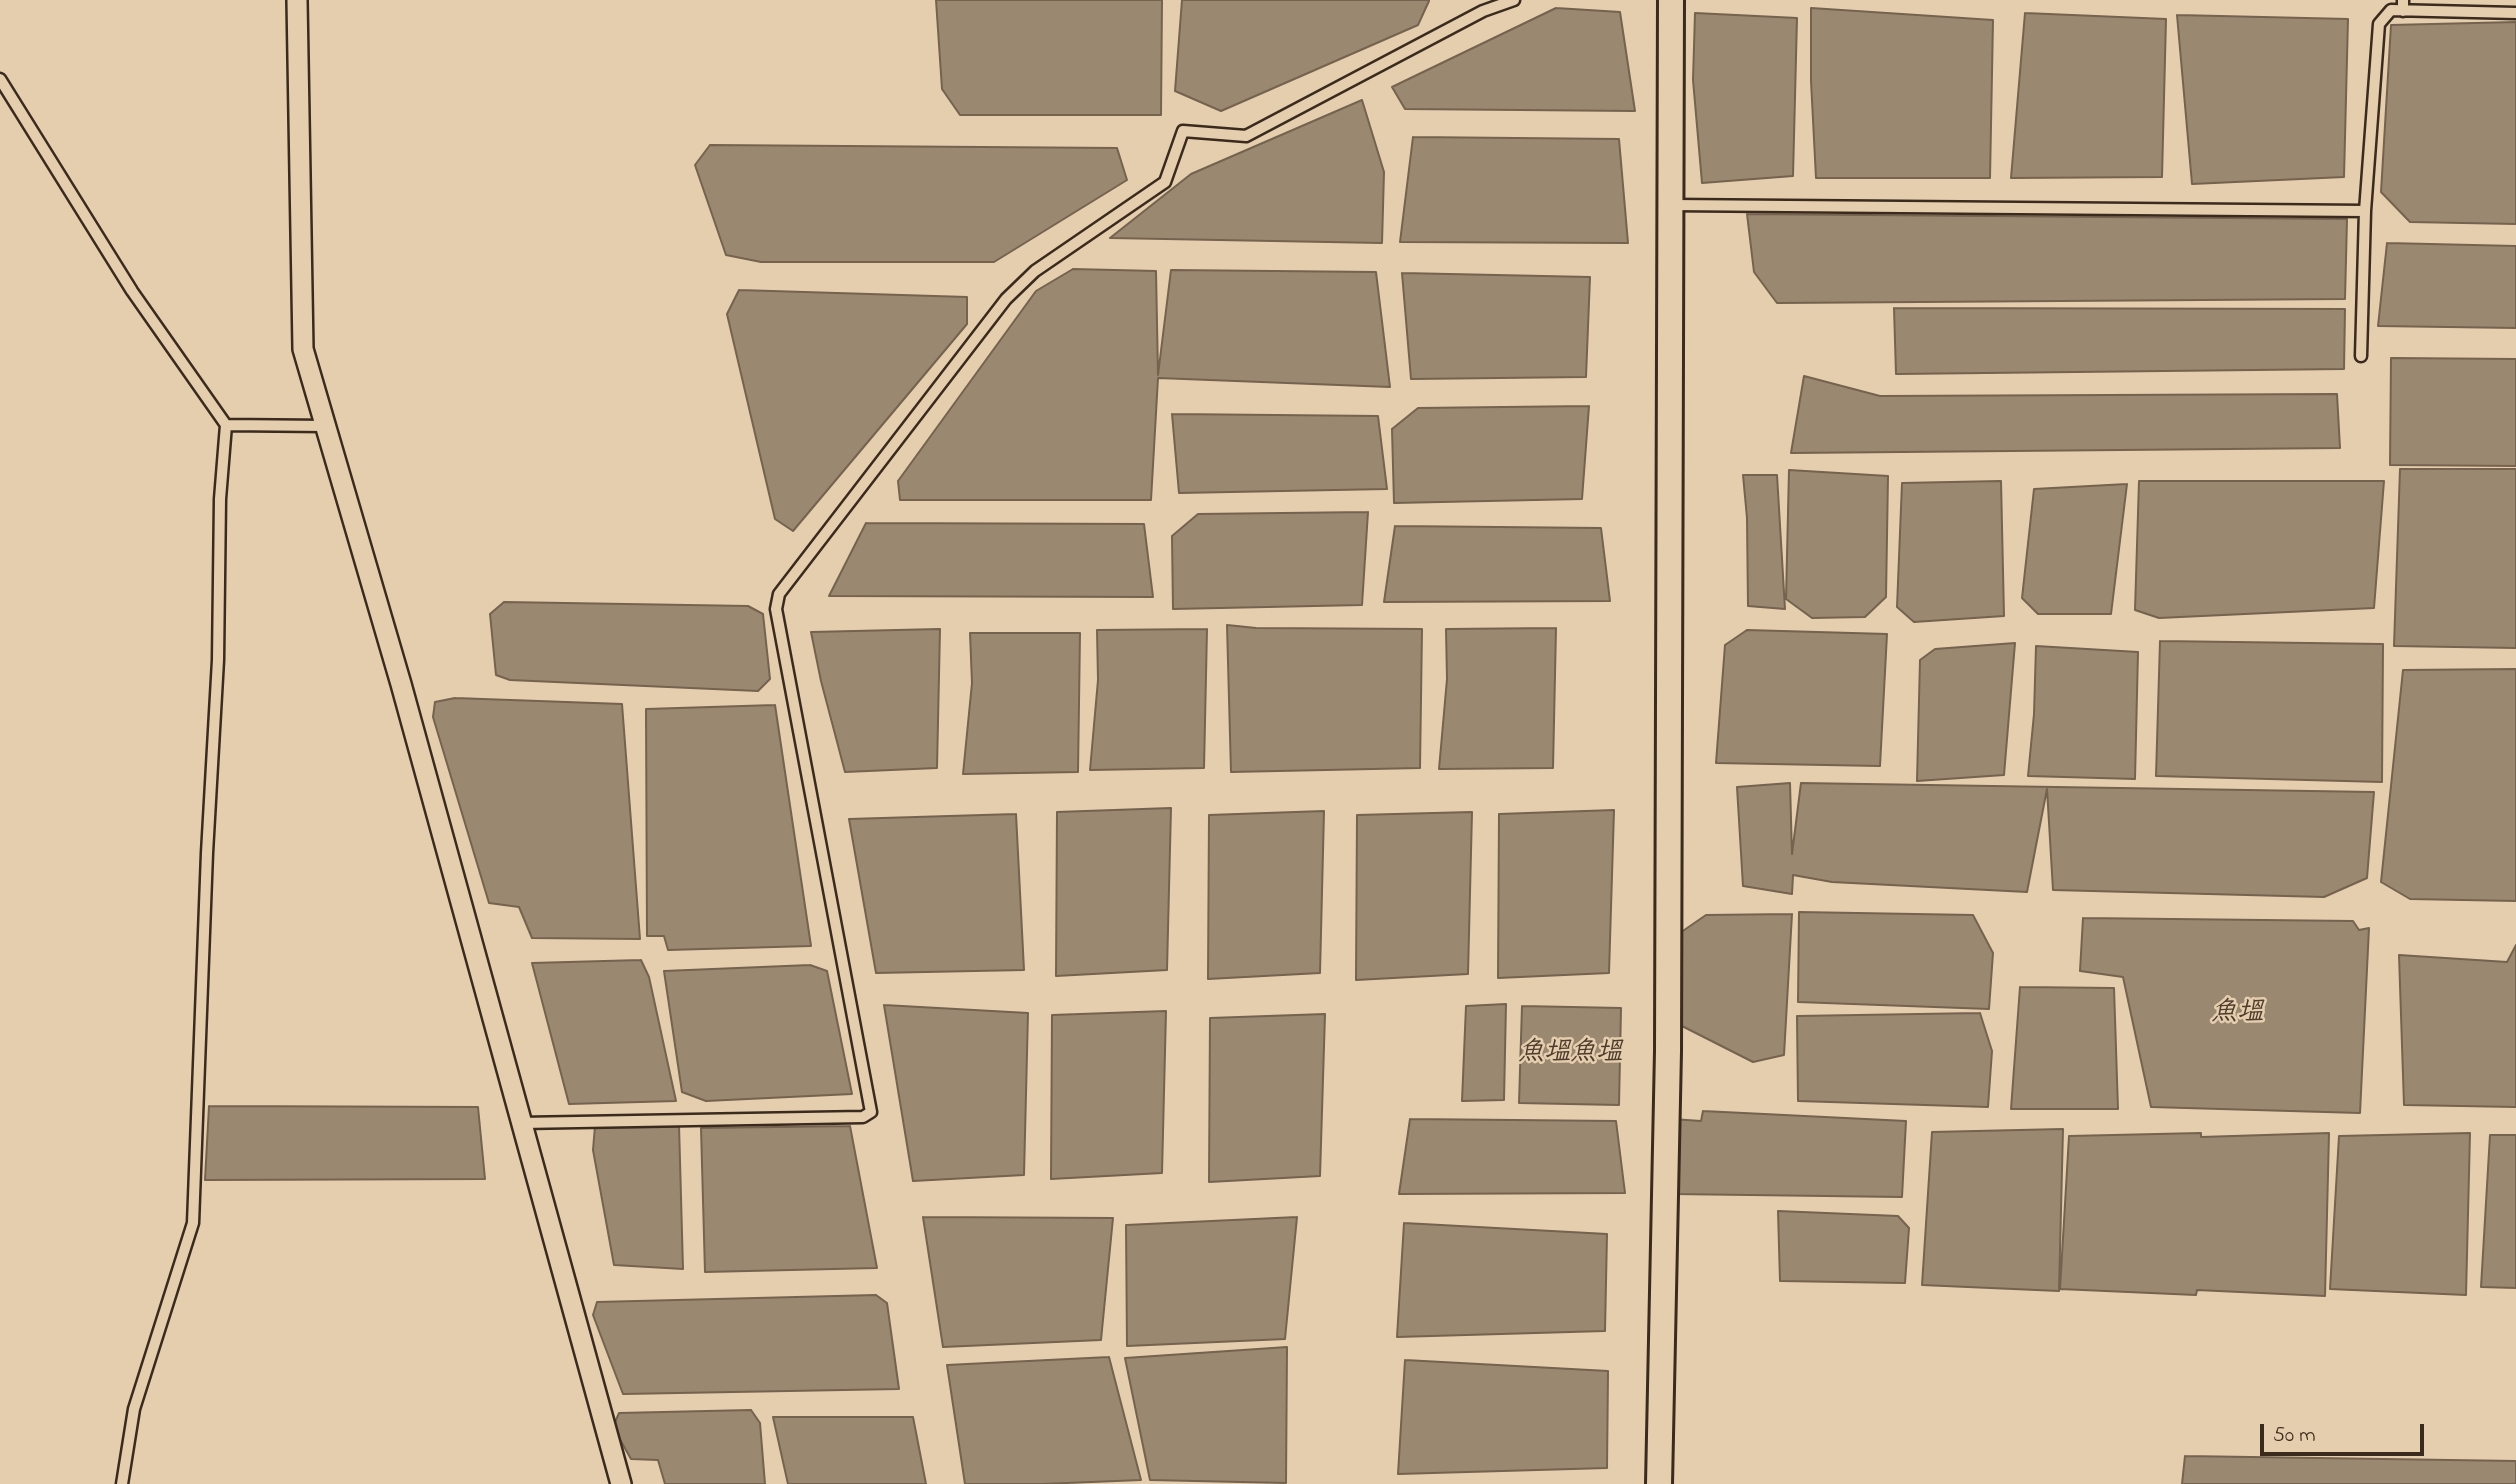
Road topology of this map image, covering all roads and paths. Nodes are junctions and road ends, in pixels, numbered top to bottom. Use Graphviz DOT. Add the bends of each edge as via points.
graph roads {
  1 [pos="297,0"];
  2 [pos="1514,0"];
  3 [pos="1671,0"];
  4 [pos="2403,5"];
  5 [pos="2516,13"];
  6 [pos="0,79"];
  7 [pos="1670,205"];
  8 [pos="2365,211"];
  9 [pos="2361,356"];
  10 [pos="226,425"];
  11 [pos="326,425"];
  12 [pos="521,1123"];
  13 [pos="122,1484"];
  14 [pos="621,1484"];
  15 [pos="1659,1484"];
  1 -- 11 [label="street" via="303,349"];
  2 -- 12 [label="lane" via="1483,11 1246,136 1183,131 1165,183 1035,271 1006,299 779,594 776,609 871,1112 863,1117"];
  3 -- 7 [label="street"];
  4 -- 5 [label="lane"];
  4 -- 8 [label="lane" via="2391,10 2379,24"];
  6 -- 10 [label="lane" via="132,291"];
  7 -- 8 [label="lane"];
  7 -- 15 [label="street" via="1668,1038"];
  8 -- 9 [label="lane"];
  10 -- 11 [label="lane"];
  10 -- 13 [label="lane" via="193,1223 134,1409"];
  11 -- 12 [label="street"];
  12 -- 14 [label="street"];
}
